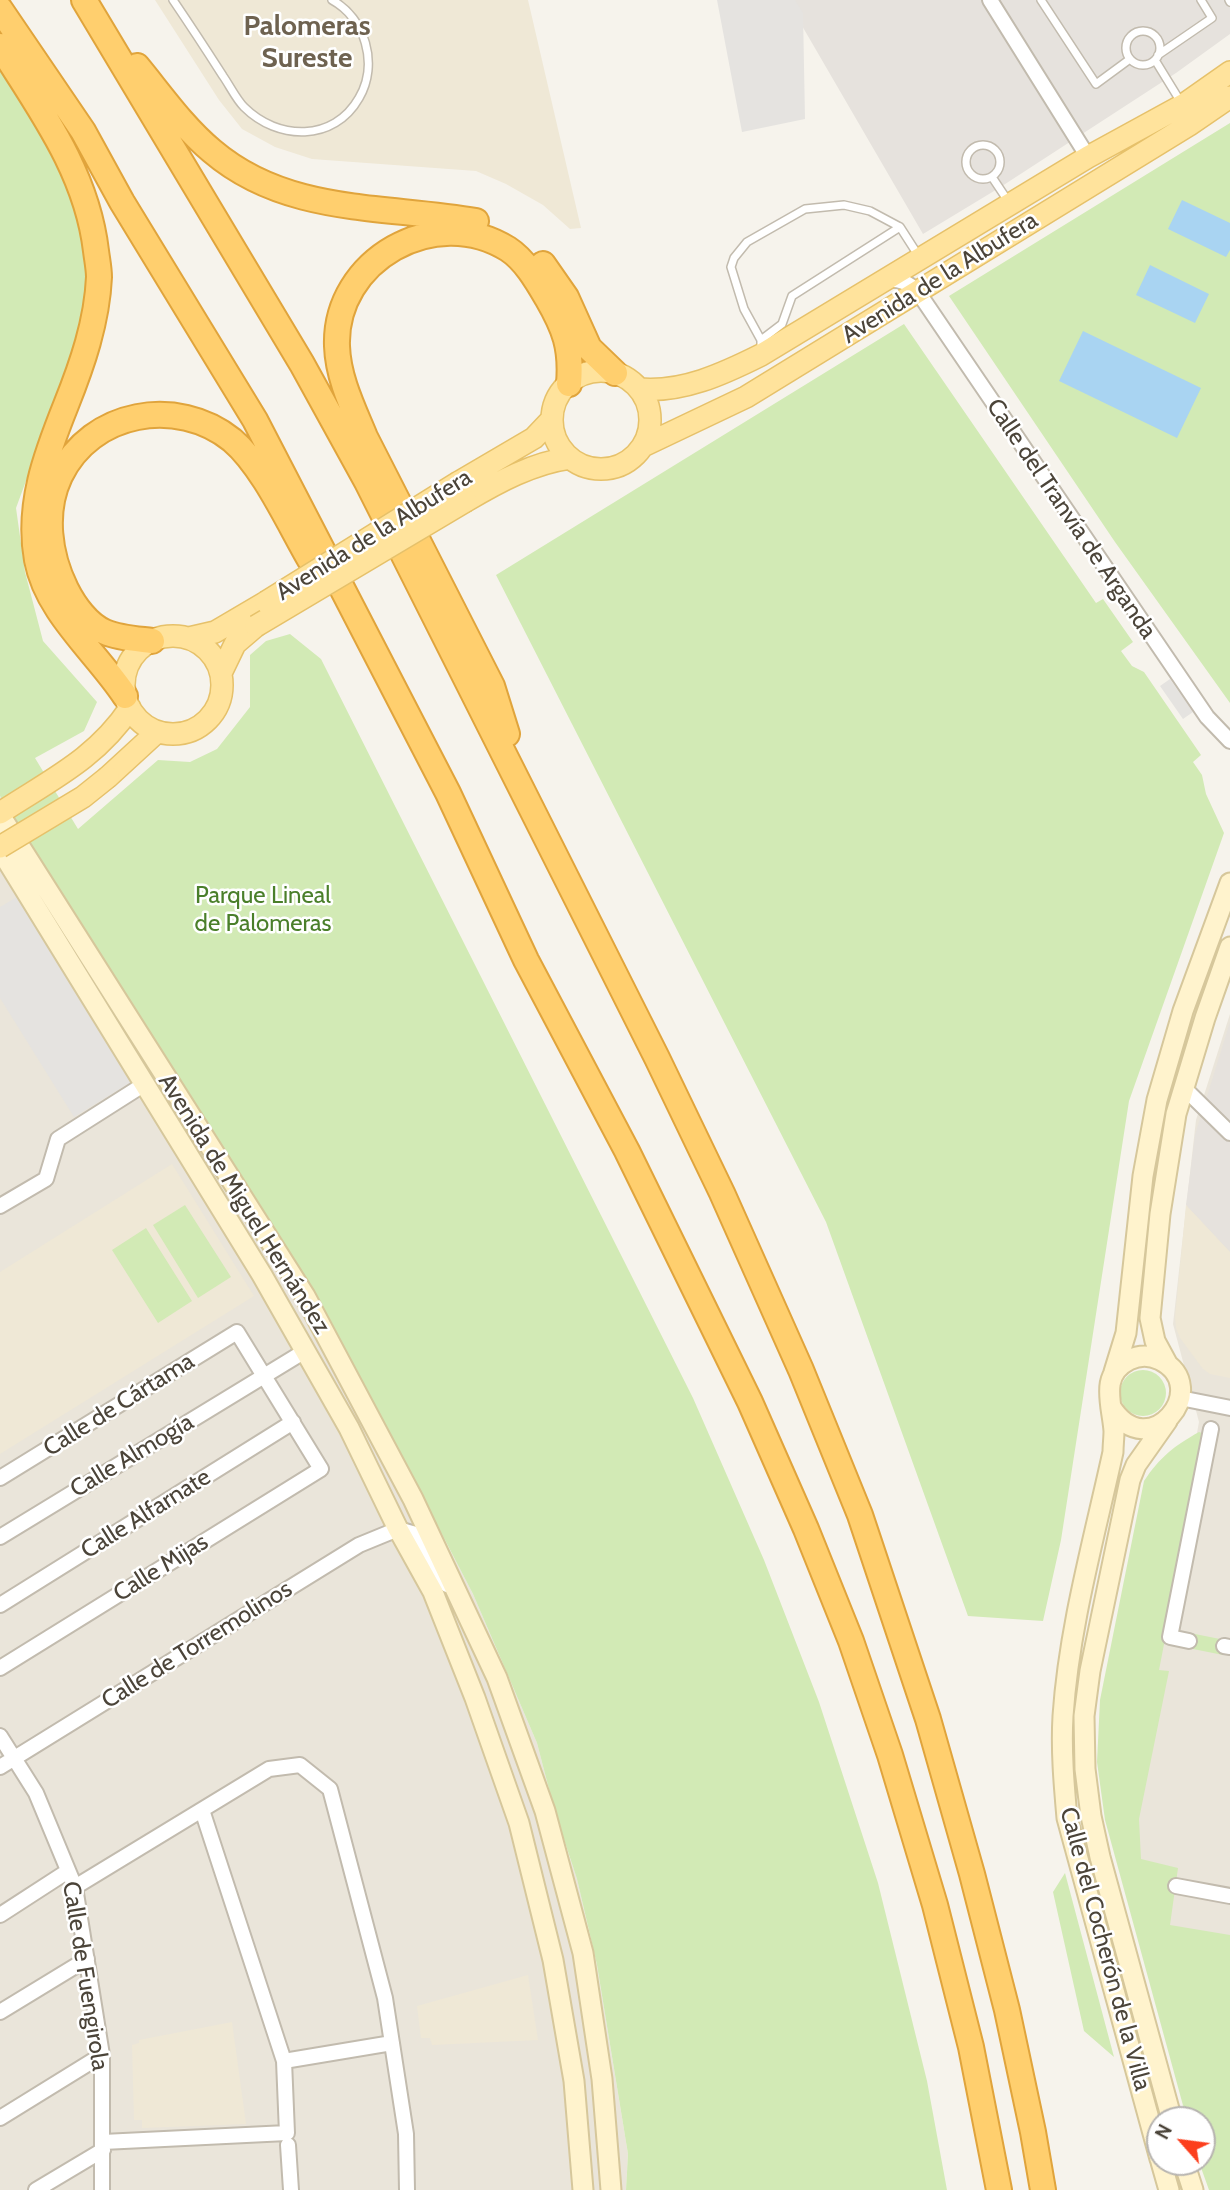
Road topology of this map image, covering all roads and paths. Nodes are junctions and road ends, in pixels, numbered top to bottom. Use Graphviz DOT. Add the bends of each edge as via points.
graph roads {
  1 [pos="173,0"];
  2 [pos="332,0"];
  3 [pos="990,0"];
  4 [pos="1041,0"];
  5 [pos="1201,0"];
  6 [pos="86,4"];
  7 [pos="0,9"];
  8 [pos="0,47"];
  9 [pos="1156,58"];
  10 [pos="1130,59"];
  11 [pos="1230,72"];
  12 [pos="1230,97"];
  13 [pos="1183,105"];
  14 [pos="1087,157"];
  15 [pos="992,177"];
  16 [pos="1010,205"];
  17 [pos="900,227"];
  18 [pos="921,259"];
  19 [pos="885,280"];
  20 [pos="918,292"];
  21 [pos="761,348"];
  22 [pos="615,373"];
  23 [pos="569,384"];
  24 [pos="639,389"];
  25 [pos="552,419"];
  26 [pos="643,446"];
  27 [pos="570,458"];
  28 [pos="463,491"];
  29 [pos="189,638"];
  30 [pos="152,641"];
  31 [pos="222,671"];
  32 [pos="128,702"];
  33 [pos="157,733"];
  34 [pos="1230,741"];
  35 [pos="447,793"];
  36 [pos="531,808"];
  37 [pos="0,814"];
  38 [pos="0,848"];
  39 [pos="1230,883"];
  40 [pos="1230,947"];
  41 [pos="143,1085"];
  42 [pos="1183,1087"];
  43 [pos="1230,1133"];
  44 [pos="0,1206"];
  45 [pos="305,1351"];
  46 [pos="1168,1365"];
  47 [pos="1114,1372"];
  48 [pos="264,1376"];
  49 [pos="1180,1398"];
  50 [pos="1111,1407"];
  51 [pos="1230,1408"];
  52 [pos="1167,1421"];
  53 [pos="293,1423"];
  54 [pos="1211,1429"];
  55 [pos="0,1478"];
  56 [pos="398,1529"];
  57 [pos="0,1537"];
  58 [pos="0,1605"];
  59 [pos="463,1606"];
  60 [pos="1189,1641"];
  61 [pos="0,1668"];
  62 [pos="0,1736"];
  63 [pos="14,1758"];
  64 [pos="0,1767"];
  65 [pos="202,1810"];
  66 [pos="68,1871"];
  67 [pos="1176,1886"];
  68 [pos="75,1887"];
  69 [pos="1230,1896"];
  70 [pos="0,1915"];
  71 [pos="87,1959"];
  72 [pos="0,2012"];
  73 [pos="392,2043"];
  74 [pos="102,2055"];
  75 [pos="284,2061"];
  76 [pos="1146,2106"];
  77 [pos="1168,2106"];
  78 [pos="0,2118"];
  79 [pos="288,2145"];
  80 [pos="103,2146"];
  81 [pos="36,2190"];
  82 [pos="102,2190"];
  83 [pos="291,2190"];
  84 [pos="407,2190"];
  85 [pos="583,2190"];
  86 [pos="611,2190"];
  87 [pos="999,2190"];
  88 [pos="1043,2190"];
  1 -- 2 [label="lane" via="244,107 271,126 297,134 320,131 342,118 360,97 368,69 367,44 359,26 344,6"];
  3 -- 14 [label="street"];
  4 -- 10 [label="lane" via="1096,84"];
  5 -- 9 [label="lane" via="1212,18"];
  6 -- 22 [label="highway" via="180,118 240,172 302,198 475,221 515,238 546,267 566,296 589,348"];
  6 -- 36 [label="highway" via="303,364"];
  7 -- 35 [label="highway" via="82,131 256,419"];
  8 -- 32 [label="highway" via="78,179 94,230 99,276 92,329 37,490 37,560 47,594"];
  9 -- 10 [label="lane" via="1144,65"];
  9 -- 10 [label="lane" via="1157,39 1143,31 1128,39"];
  9 -- 13 [label="lane"];
  11 -- 13 [label="main road, Avenida de la Albufera"];
  12 -- 20 [label="main road, Avenida de la Albufera"];
  13 -- 14 [label="main road, Avenida de la Albufera"];
  14 -- 16 [label="main road, Avenida de la Albufera"];
  15 -- 15 [label="lane" via="1000,163 997,153 988,146 972,149 968,170 976,178"];
  15 -- 16 [label="lane"];
  16 -- 18 [label="main road, Avenida de la Albufera"];
  17 -- 18 [label="lane"];
  17 -- 21 [label="lane" via="792,296 782,324"];
  17 -- 21 [label="lane" via="870,211 824,205 805,209 747,242 732,267"];
  18 -- 19 [label="main road, Avenida de la Albufera"];
  19 -- 20 [label="street" via="899,279"];
  19 -- 21 [label="main road, Avenida de la Albufera"];
  20 -- 26 [label="main road, Avenida de la Albufera" via="746,397"];
  20 -- 34 [label="street, Calle del Tranvía de Arganda" via="1207,717"];
  21 -- 24 [label="main road, Avenida de la Albufera" via="735,368 684,386"];
  22 -- 23 [label="main road" via="591,372"];
  22 -- 24 [label="main road"];
  23 -- 25 [label="main road" via="557,400"];
  23 -- 36 [label="highway" via="569,349 554,310 524,264 492,240 450,233 402,242 367,267 344,303 337,344 349,398 492,686"];
  24 -- 26 [label="main road" via="650,416"];
  25 -- 27 [label="main road" via="556,440"];
  25 -- 28 [label="main road, Avenida de la Albufera"];
  26 -- 27 [label="main road" via="628,460 609,468 595,469"];
  27 -- 28 [label="main road, Avenida de la Albufera" via="550,460"];
  28 -- 29 [label="main road, Avenida de la Albufera, bridge" via="215,632"];
  28 -- 31 [label="main road, Avenida de la Albufera, bridge" via="256,626 235,645"];
  29 -- 30 [label="main road" via="176,635"];
  29 -- 31 [label="main road" via="210,651"];
  30 -- 32 [label="main road" via="140,648 126,669"];
  30 -- 35 [label="highway" via="102,631 86,618 60,576 49,533 60,475 78,450 104,429 127,418 155,413 202,421 249,458"];
  31 -- 33 [label="main road" via="221,699 203,724 188,732"];
  32 -- 33 [label="main road" via="137,721"];
  32 -- 37 [label="main road" via="117,727 90,754"];
  33 -- 38 [label="main road, bridge" via="83,797"];
  35 -- 87 [label="highway" via="526,960 627,1151 750,1402 841,1616 890,1755 935,1905 971,2047"];
  36 -- 88 [label="highway" via="722,1193 860,1515 928,1719 972,1874 1007,2010"];
  37 -- 59 [label="street, Avenida de Miguel Hernández" via="305,1296 413,1500"];
  38 -- 41 [label="street, Avenida de Miguel Hernández"];
  39 -- 47 [label="street" via="1183,1011 1157,1100 1143,1176 1126,1333"];
  40 -- 42 [label="street"];
  41 -- 44 [label="street" via="58,1139 46,1179"];
  41 -- 45 [label="street, Avenida de Miguel Hernández"];
  42 -- 43 [label="street"];
  42 -- 46 [label="street" via="1165,1177 1150,1318"];
  45 -- 48 [label="street, Calle Almogía"];
  45 -- 56 [label="street, Avenida de Miguel Hernández"];
  46 -- 47 [label="street" via="1146,1356 1133,1357"];
  46 -- 49 [label="street" via="1176,1374"];
  47 -- 50 [label="street" via="1109,1383"];
  48 -- 53 [label="street"];
  48 -- 55 [label="street, Calle de Cártama" via="237,1332"];
  48 -- 57 [label="street, Calle Almogía"];
  49 -- 51 [label="street"];
  49 -- 52 [label="street"];
  50 -- 52 [label="street" via="1125,1424 1135,1428"];
  50 -- 76 [label="street, Calle del Cocherón de la Villa" via="1113,1452 1067,1676 1062,1764 1067,1818"];
  52 -- 77 [label="street, Calle del Cocherón de la Villa" via="1130,1480 1090,1671 1084,1729 1085,1769 1100,1857"];
  53 -- 58 [label="street, Calle Alfarnate"];
  53 -- 61 [label="street, Calle Mijas" via="321,1469"];
  54 -- 60 [label="street" via="1170,1637"];
  56 -- 59 [label="street, Avenida de Miguel Hernández" via="419,1535 434,1568"];
  56 -- 63 [label="street, Calle de Torremolinos" via="359,1545"];
  56 -- 85 [label="street, Avenida de Miguel Hernández" via="433,1592 519,1822 553,1960 574,2081"];
  59 -- 86 [label="street, Avenida de Miguel Hernández" via="497,1678 545,1811 583,1953 602,2079"];
  62 -- 63 [label="street, Calle de Fuengirola"];
  63 -- 64 [label="street, Calle de Torremolinos"];
  63 -- 66 [label="street, Calle de Fuengirola" via="36,1793"];
  65 -- 68 [label="street"];
  65 -- 73 [label="street" via="269,1769 300,1765 330,1789 385,1998"];
  65 -- 75 [label="street"];
  66 -- 68 [label="street, Calle de Fuengirola"];
  66 -- 70 [label="street"];
  67 -- 69 [label="street"];
  68 -- 71 [label="street, Calle de Fuengirola"];
  71 -- 72 [label="street"];
  71 -- 74 [label="street, Calle de Fuengirola"];
  73 -- 75 [label="street"];
  73 -- 84 [label="street" via="405,2134"];
  74 -- 78 [label="street"];
  74 -- 80 [label="street, Calle de Fuengirola"];
  75 -- 80 [label="street" via="287,2133"];
  79 -- 83 [label="street"];
  80 -- 81 [label="street"];
  80 -- 82 [label="street, Calle de Fuengirola"];
}
